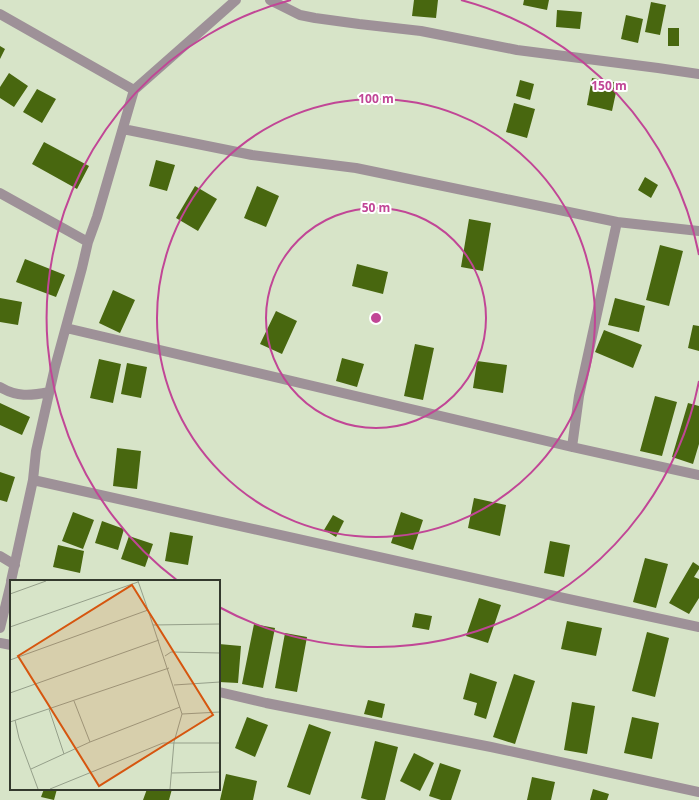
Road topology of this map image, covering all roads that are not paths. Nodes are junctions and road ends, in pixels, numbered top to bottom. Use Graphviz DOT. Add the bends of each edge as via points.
graph roads {
  1 [pos="236,0"];
  2 [pos="270,0"];
  3 [pos="0,14"];
  4 [pos="699,74"];
  5 [pos="134,90"];
  6 [pos="123,129"];
  7 [pos="0,193"];
  8 [pos="617,222"];
  9 [pos="699,231"];
  10 [pos="88,242"];
  11 [pos="66,328"];
  12 [pos="0,387"];
  13 [pos="49,392"];
  14 [pos="572,447"];
  15 [pos="699,476"];
  16 [pos="33,480"];
  17 [pos="0,556"];
  18 [pos="15,565"];
  19 [pos="11,580"];
  20 [pos="10,586"];
  21 [pos="699,627"];
  22 [pos="0,628"];
  23 [pos="0,643"];
  24 [pos="10,645"];
  25 [pos="220,692"];
  26 [pos="699,792"];
  1 -- 5 [label="street"];
  2 -- 4 [label="street" via="300,15 315,18 421,31 517,50"];
  3 -- 5 [label="street"];
  5 -- 6 [label="street"];
  6 -- 8 [label="street" via="252,155 356,168"];
  6 -- 10 [label="street"];
  7 -- 10 [label="street"];
  8 -- 9 [label="street"];
  8 -- 14 [label="street" via="579,396"];
  10 -- 11 [label="street"];
  11 -- 13 [label="street"];
  11 -- 14 [label="street"];
  12 -- 13 [label="street" via="10,393 31,396"];
  13 -- 16 [label="street" via="36,451"];
  14 -- 15 [label="street"];
  16 -- 18 [label="street"];
  16 -- 21 [label="street"];
  17 -- 18 [label="street"];
  18 -- 19 [label="street"];
  20 -- 22 [label="street"];
  23 -- 24 [label="street"];
  25 -- 26 [label="street"];
}
